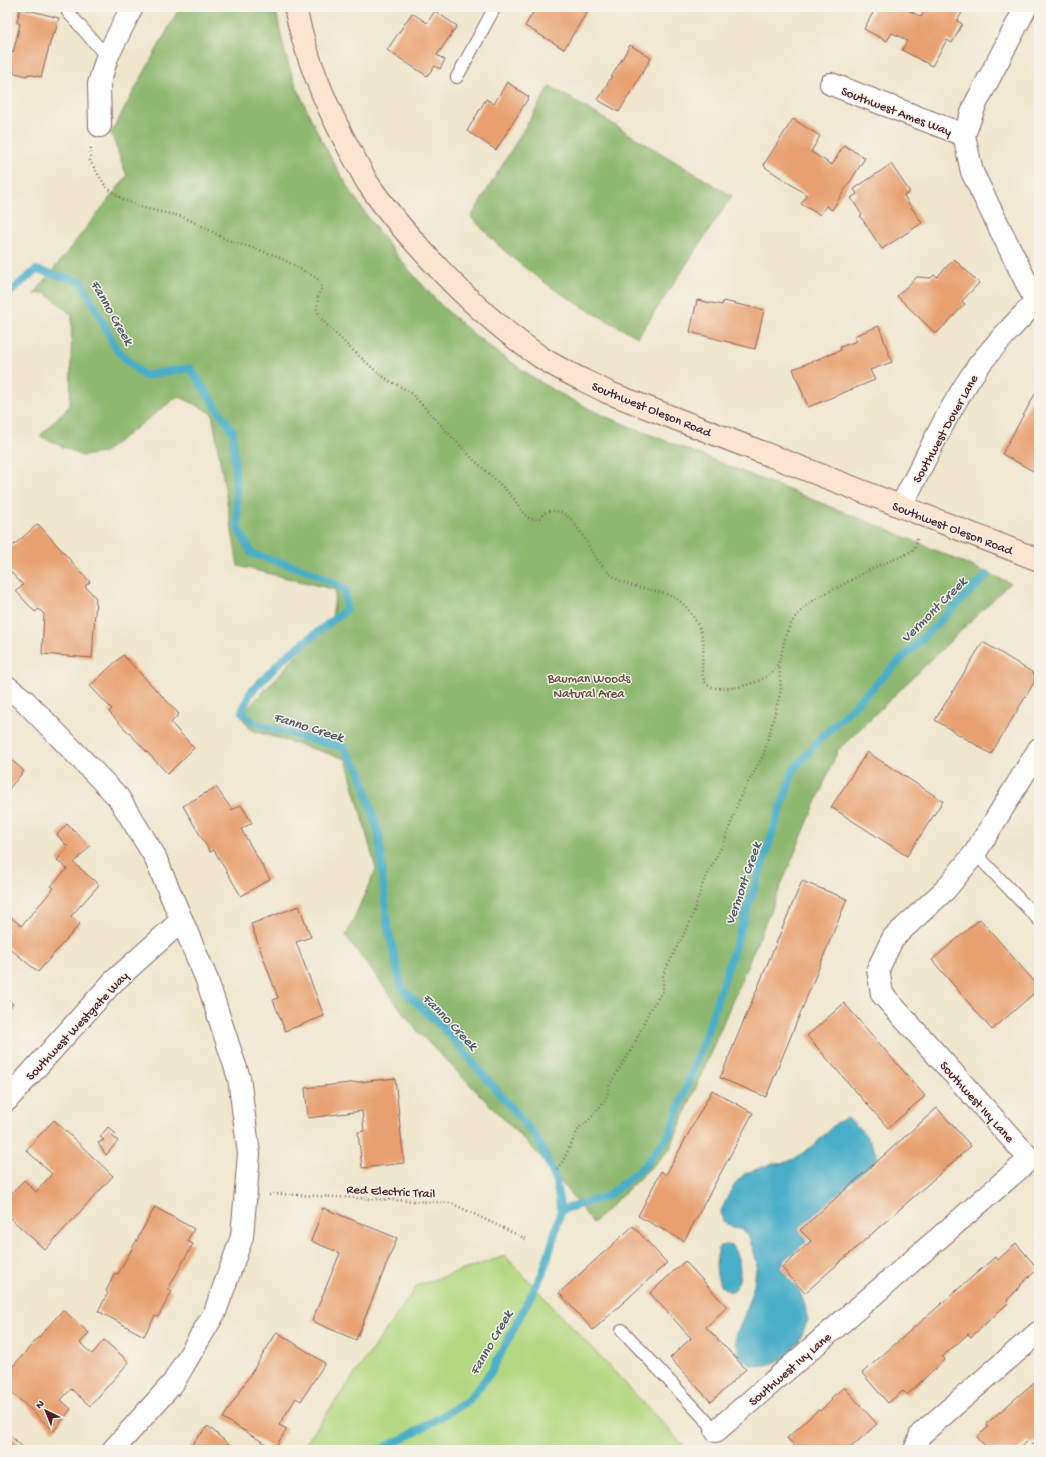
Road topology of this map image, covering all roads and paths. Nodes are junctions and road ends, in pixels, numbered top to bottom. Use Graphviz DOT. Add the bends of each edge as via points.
graph roads {
  1 [pos="66,7"];
  2 [pos="132,7"];
  3 [pos="295,7"];
  4 [pos="495,7"];
  5 [pos="1026,7"];
  6 [pos="107,57"];
  7 [pos="457,77"];
  8 [pos="831,84"];
  9 [pos="100,126"];
  10 [pos="964,136"];
  11 [pos="1038,301"];
  12 [pos="901,506"];
  13 [pos="918,538"];
  14 [pos="1039,560"];
  15 [pos="779,664"];
  16 [pos="7,687"];
  17 [pos="1039,749"];
  18 [pos="975,853"];
  19 [pos="182,920"];
  20 [pos="1039,920"];
  21 [pos="7,1100"];
  22 [pos="557,1169"];
  23 [pos="245,1197"];
  24 [pos="528,1240"];
  25 [pos="622,1330"];
  26 [pos="1039,1332"];
  27 [pos="716,1431"];
  28 [pos="113,1450"];
  29 [pos="915,1450"];
  1 -- 6 [label="lane"];
  2 -- 6 [label="street"];
  3 -- 12 [label="main road, Southwest Oleson Road" via="300,31 317,81 337,127 369,185 442,273 470,302 511,336 544,359 607,392"];
  4 -- 7 [label="lane"];
  5 -- 10 [label="street" via="975,105"];
  6 -- 9 [label="street" via="99,84"];
  8 -- 10 [label="street, Southwest Ames Way"];
  9 -- 15 [label="path" via="91,144 90,161 106,187 122,199 140,207 183,217 225,239 278,256 319,280 322,288 318,296 317,310 320,318 378,373 410,392 504,488 524,514 530,519 539,519 551,511 568,516 597,559 613,576 630,586 667,593 685,606 701,632 704,652 702,672 707,685 734,688 757,682 775,670"];
  10 -- 11 [label="street" via="972,172"];
  11 -- 12 [label="street, Southwest Dover Lane" via="1002,336 978,366 953,406"];
  12 -- 14 [label="main road, Southwest Oleson Road"];
  13 -- 15 [label="path" via="914,549 908,553 863,573 810,602 788,629"];
  15 -- 22 [label="path" via="781,690 764,754 740,797 725,840 703,883 691,920 663,975 663,991 649,1011 633,1047 610,1084 606,1099 579,1128"];
  16 -- 19 [label="street" via="25,701 118,797 154,855"];
  17 -- 18 [label="street, Southwest Ivy Lane"];
  18 -- 20 [label="lane"];
  18 -- 27 [label="street, Southwest Ivy Lane" via="945,890 893,938 878,969 882,994 1030,1159"];
  19 -- 21 [label="street, Southwest Westgate Way" via="112,983"];
  19 -- 23 [label="street" via="207,980 239,1078 249,1154"];
  23 -- 24 [label="path, Red Electric Trail" via="279,1194 450,1203"];
  23 -- 28 [label="street" via="242,1237 215,1312 173,1383"];
  25 -- 27 [label="lane"];
  26 -- 29 [label="street" via="921,1434"];
}
